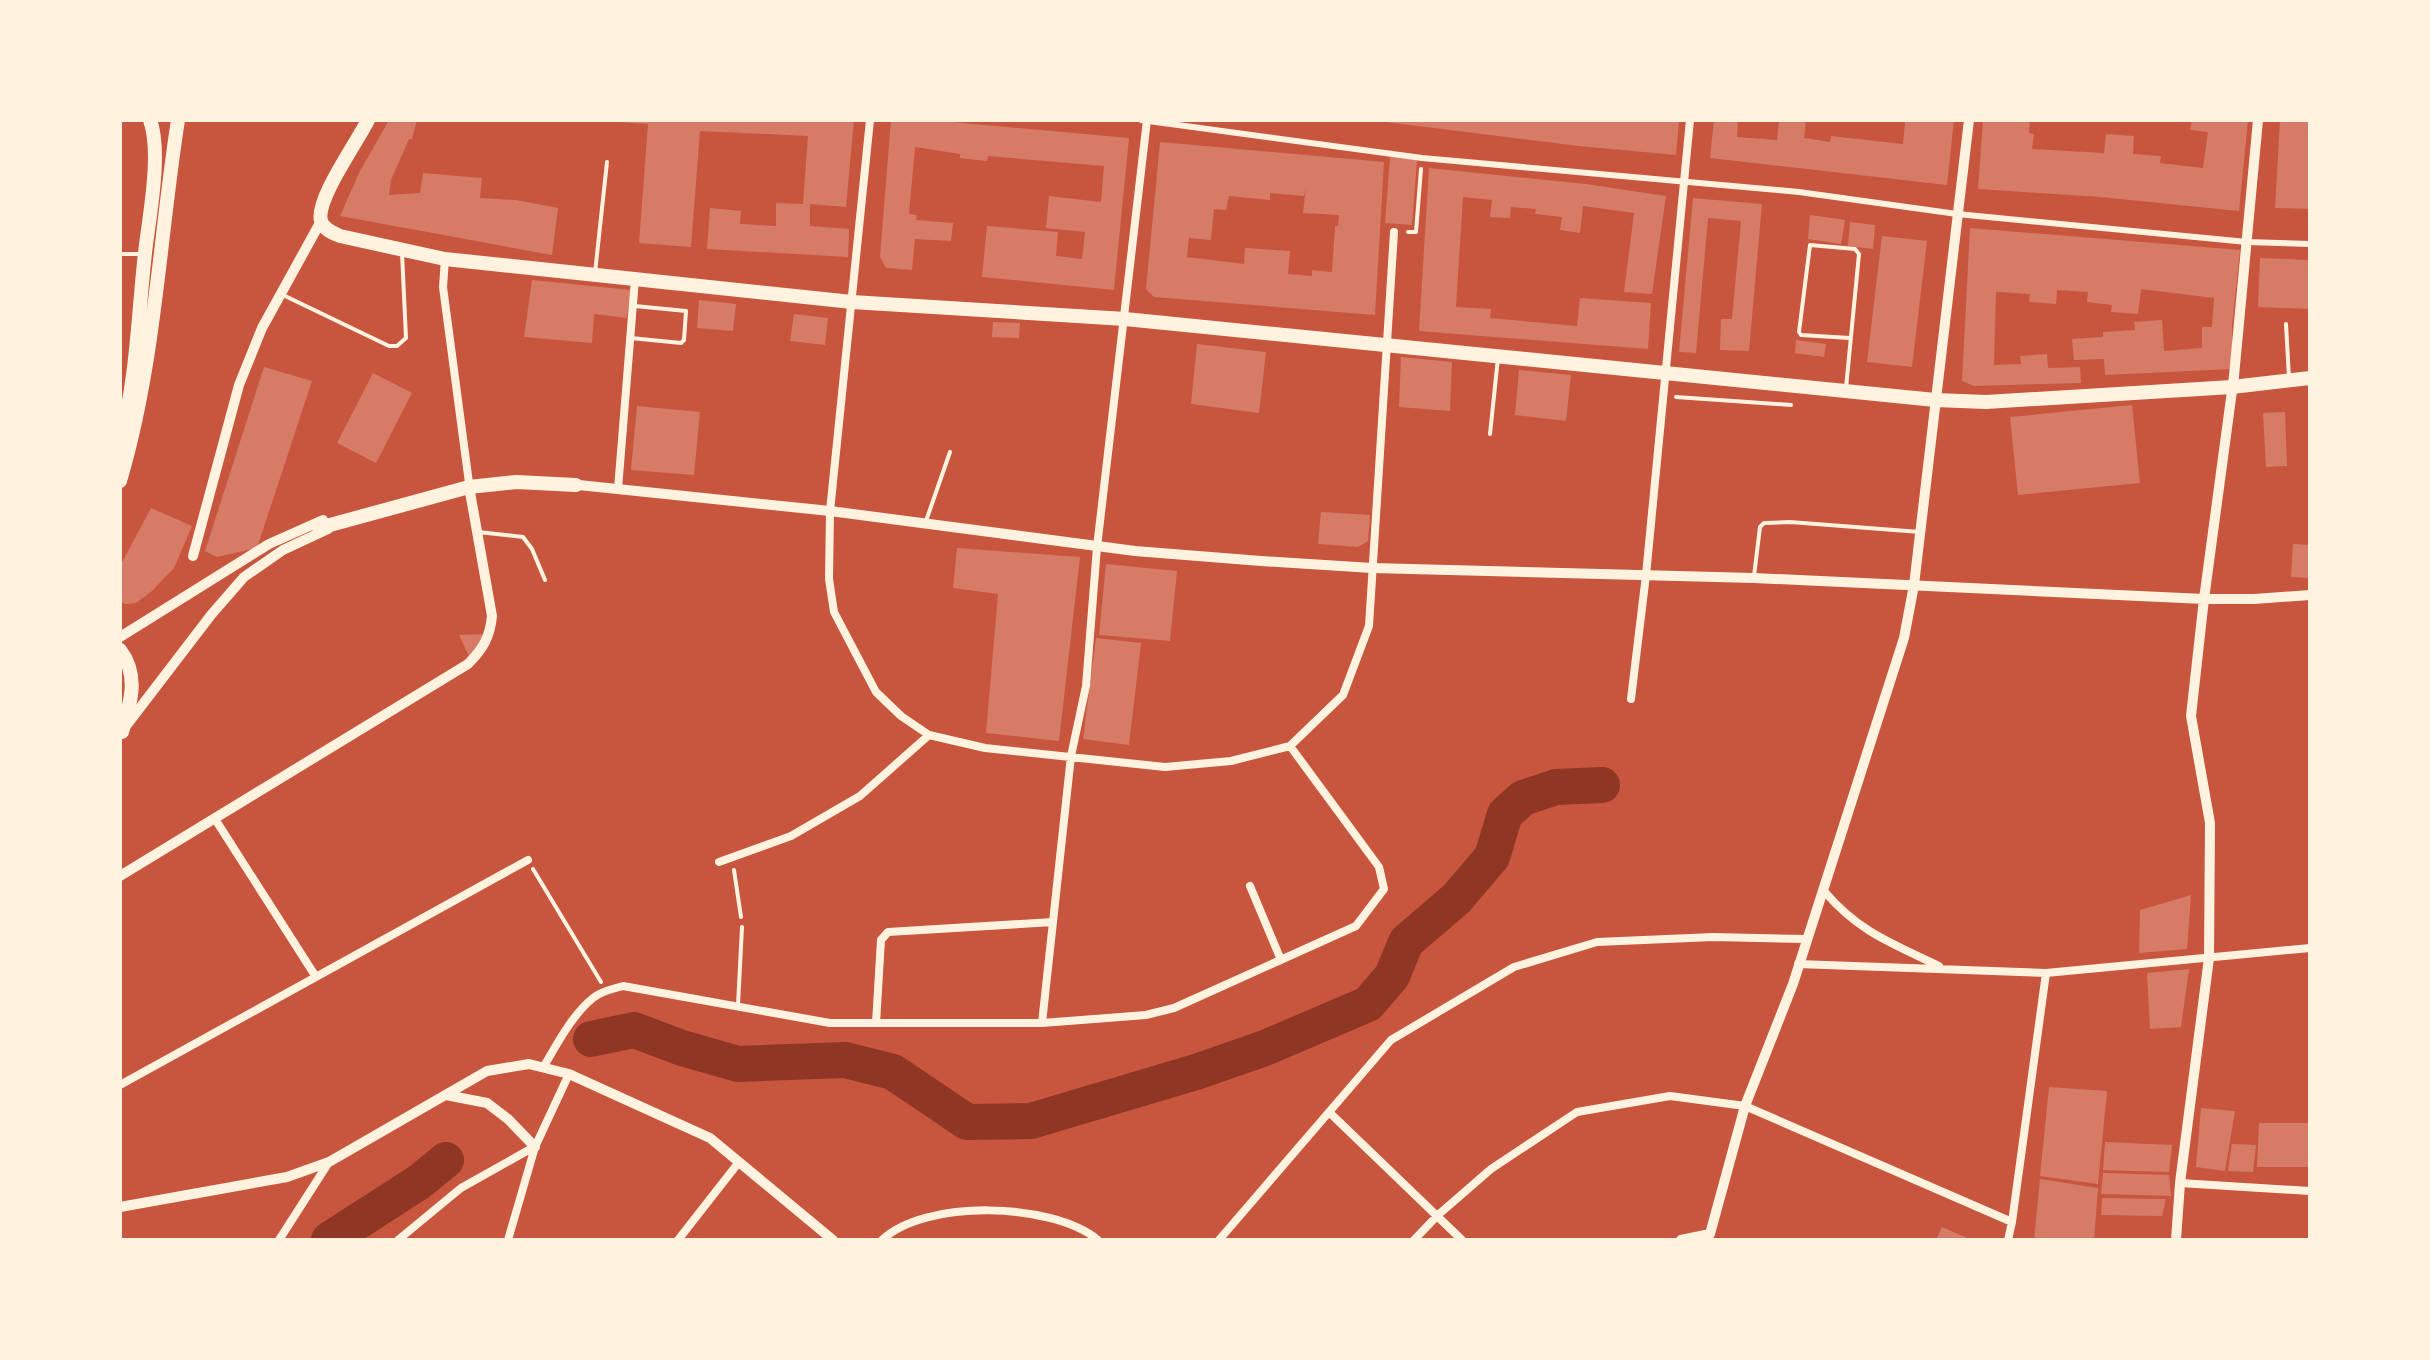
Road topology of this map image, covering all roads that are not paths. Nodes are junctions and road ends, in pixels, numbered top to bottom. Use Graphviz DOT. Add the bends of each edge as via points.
graph roads {
  1 [pos="150,120"];
  2 [pos="178,120"];
  3 [pos="368,120"];
  4 [pos="870,120"];
  5 [pos="1145,120"];
  6 [pos="1690,120"];
  7 [pos="1969,120"];
  8 [pos="2258,120"];
  9 [pos="607,162"];
  10 [pos="1683,183"];
  11 [pos="1957,214"];
  12 [pos="321,221"];
  13 [pos="1394,232"];
  14 [pos="2247,242"];
  15 [pos="2310,244"];
  16 [pos="402,250"];
  17 [pos="120,254"];
  18 [pos="145,254"];
  19 [pos="445,259"];
  20 [pos="594,275"];
  21 [pos="635,279"];
  22 [pos="281,294"];
  23 [pos="852,302"];
  24 [pos="633,305"];
  25 [pos="1125,319"];
  26 [pos="2286,324"];
  27 [pos="630,337"];
  28 [pos="1850,338"];
  29 [pos="1388,344"];
  30 [pos="1498,355"];
  31 [pos="1664,372"];
  32 [pos="2310,378"];
  33 [pos="2289,381"];
  34 [pos="2232,387"];
  35 [pos="1845,390"];
  36 [pos="1935,400"];
  37 [pos="1490,434"];
  38 [pos="120,441"];
  39 [pos="950,452"];
  40 [pos="120,481"];
  41 [pos="576,485"];
  42 [pos="469,488"];
  43 [pos="618,489"];
  44 [pos="830,511"];
  45 [pos="925,524"];
  46 [pos="319,528"];
  47 [pos="478,532"];
  48 [pos="1920,532"];
  49 [pos="1097,547"];
  50 [pos="193,556"];
  51 [pos="1372,568"];
  52 [pos="1646,575"];
  53 [pos="1754,578"];
  54 [pos="545,580"];
  55 [pos="1914,585"];
  56 [pos="2310,595"];
  57 [pos="2204,599"];
  58 [pos="120,637"];
  59 [pos="120,650"];
  60 [pos="1631,699"];
  61 [pos="147,700"];
  62 [pos="125,708"];
  63 [pos="121,733"];
  64 [pos="929,735"];
  65 [pos="1290,746"];
  66 [pos="1071,756"];
  67 [pos="215,819"];
  68 [pos="528,860"];
  69 [pos="719,862"];
  70 [pos="120,876"];
  71 [pos="1250,886"];
  72 [pos="1824,891"];
  73 [pos="1053,922"];
  74 [pos="742,927"];
  75 [pos="1807,939"];
  76 [pos="2310,948"];
  77 [pos="2209,958"];
  78 [pos="1281,960"];
  79 [pos="1798,964"];
  80 [pos="1943,968"];
  81 [pos="2046,973"];
  82 [pos="316,977"];
  83 [pos="738,1006"];
  84 [pos="876,1023"];
  85 [pos="1042,1023"];
  86 [pos="544,1066"];
  87 [pos="569,1074"];
  88 [pos="120,1085"];
  89 [pos="446,1095"];
  90 [pos="1745,1106"];
  91 [pos="1330,1113"];
  92 [pos="535,1147"];
  93 [pos="329,1162"];
  94 [pos="739,1162"];
  95 [pos="2180,1183"];
  96 [pos="2310,1191"];
  97 [pos="120,1207"];
  98 [pos="1438,1215"];
  99 [pos="2012,1222"];
  100 [pos="1709,1237"];
  101 [pos="279,1240"];
  102 [pos="398,1240"];
  103 [pos="508,1240"];
  104 [pos="678,1240"];
  105 [pos="833,1240"];
  106 [pos="882,1240"];
  107 [pos="1098,1240"];
  108 [pos="1219,1240"];
  109 [pos="1414,1240"];
  110 [pos="1462,1240"];
  111 [pos="1681,1240"];
  112 [pos="2008,1240"];
  113 [pos="2176,1240"];
  1 -- 18 [label="main road" via="155,134"];
  2 -- 40 [label="main road" via="151,342"];
  3 -- 12 [label="main road" via="323,202"];
  4 -- 23 [label="street"];
  5 -- 10 [label="street" via="1422,158"];
  5 -- 25 [label="street"];
  6 -- 10 [label="street"];
  7 -- 11 [label="street"];
  8 -- 14 [label="street"];
  9 -- 20 [label="lane"];
  10 -- 11 [label="street" via="1799,192"];
  10 -- 31 [label="street"];
  11 -- 14 [label="street"];
  11 -- 36 [label="street"];
  12 -- 16 [label="main road" via="340,236"];
  12 -- 22 [label="street"];
  13 -- 29 [label="street"];
  14 -- 15 [label="street"];
  14 -- 34 [label="street"];
  16 -- 19 [label="main road"];
  16 -- 22 [label="lane" via="403,344 389,346"];
  17 -- 18 [label="lane"];
  18 -- 38 [label="main road"];
  19 -- 20 [label="main road"];
  19 -- 42 [label="street" via="443,287"];
  20 -- 21 [label="main road"];
  21 -- 23 [label="main road"];
  21 -- 24 [label="street"];
  22 -- 50 [label="street" via="239,385"];
  23 -- 25 [label="main road"];
  23 -- 44 [label="street"];
  24 -- 27 [label="street"];
  24 -- 27 [label="lane" via="687,314 683,342"];
  25 -- 29 [label="main road"];
  25 -- 49 [label="street"];
  26 -- 33 [label="lane"];
  27 -- 43 [label="street"];
  28 -- 28 [label="lane" via="1859,254 1855,249 1810,245 1799,332"];
  28 -- 35 [label="lane"];
  29 -- 30 [label="main road"];
  29 -- 51 [label="street"];
  30 -- 31 [label="main road"];
  30 -- 37 [label="lane"];
  31 -- 35 [label="main road"];
  31 -- 52 [label="street"];
  32 -- 33 [label="main road"];
  33 -- 34 [label="main road"];
  34 -- 36 [label="main road" via="1986,402"];
  34 -- 57 [label="street"];
  35 -- 36 [label="main road"];
  36 -- 48 [label="street"];
  39 -- 45 [label="lane"];
  41 -- 42 [label="street"];
  41 -- 43 [label="street"];
  41 -- 46 [label="main road" via="516,482 469,487"];
  42 -- 47 [label="street"];
  42 -- 58 [label="street" via="304,528 231,566"];
  42 -- 61 [label="street" via="342,524 271,557 227,595"];
  43 -- 44 [label="street"];
  44 -- 45 [label="street"];
  44 -- 64 [label="street" via="829,579 845,637 876,692"];
  45 -- 49 [label="street"];
  47 -- 54 [label="lane" via="523,537"];
  47 -- 67 [label="street" via="492,616 490,635 479,652 468,664"];
  48 -- 53 [label="lane" via="1764,523"];
  48 -- 55 [label="street"];
  49 -- 51 [label="street"];
  49 -- 66 [label="street" via="1086,686"];
  51 -- 52 [label="street"];
  51 -- 65 [label="street" via="1369,626 1343,695"];
  52 -- 53 [label="street"];
  52 -- 60 [label="street"];
  53 -- 55 [label="street"];
  55 -- 57 [label="street"];
  55 -- 72 [label="street" via="1904,638"];
  56 -- 57 [label="street"];
  57 -- 77 [label="street" via="2191,716 2210,823"];
  59 -- 62 [label="main road" via="131,672"];
  61 -- 62 [label="street"];
  61 -- 63 [label="street"];
  62 -- 63 [label="main road"];
  64 -- 66 [label="street" via="985,748"];
  64 -- 69 [label="street" via="860,796 791,836"];
  65 -- 66 [label="street" via="1231,761 1165,767"];
  65 -- 78 [label="street" via="1379,867 1384,889 1356,926"];
  66 -- 73 [label="street"];
  67 -- 70 [label="street"];
  67 -- 82 [label="street"];
  68 -- 82 [label="street"];
  71 -- 78 [label="street"];
  72 -- 75 [label="street"];
  72 -- 80 [label="street" via="1858,926"];
  73 -- 84 [label="street" via="888,932 881,940"];
  73 -- 85 [label="street"];
  74 -- 83 [label="lane"];
  75 -- 79 [label="street"];
  75 -- 91 [label="street" via="1597,942 1514,967 1391,1040"];
  76 -- 77 [label="street"];
  77 -- 81 [label="street"];
  77 -- 95 [label="street"];
  78 -- 85 [label="street" via="1174,1008"];
  79 -- 80 [label="street"];
  79 -- 90 [label="street"];
  80 -- 81 [label="street"];
  81 -- 99 [label="street"];
  82 -- 88 [label="street"];
  83 -- 84 [label="street" via="830,1023"];
  83 -- 86 [label="street" via="623,986 606,990 573,1021"];
  84 -- 85 [label="street"];
  86 -- 87 [label="street"];
  86 -- 89 [label="street" via="487,1071"];
  87 -- 92 [label="street"];
  87 -- 94 [label="street" via="710,1138"];
  89 -- 92 [label="street" via="487,1103"];
  89 -- 93 [label="street"];
  90 -- 98 [label="street" via="1670,1096 1577,1112 1491,1169"];
  90 -- 99 [label="street"];
  90 -- 100 [label="street"];
  91 -- 98 [label="street"];
  91 -- 108 [label="street"];
  92 -- 102 [label="street" via="461,1188"];
  92 -- 103 [label="street"];
  93 -- 97 [label="street" via="287,1177"];
  93 -- 101 [label="street"];
  94 -- 104 [label="street"];
  94 -- 105 [label="street"];
  95 -- 96 [label="street"];
  95 -- 113 [label="street"];
  98 -- 109 [label="street"];
  98 -- 110 [label="street"];
  99 -- 112 [label="street"];
  100 -- 111 [label="street"];
  106 -- 107 [label="street" via="939,1214 995,1209 1041,1215"];
}
